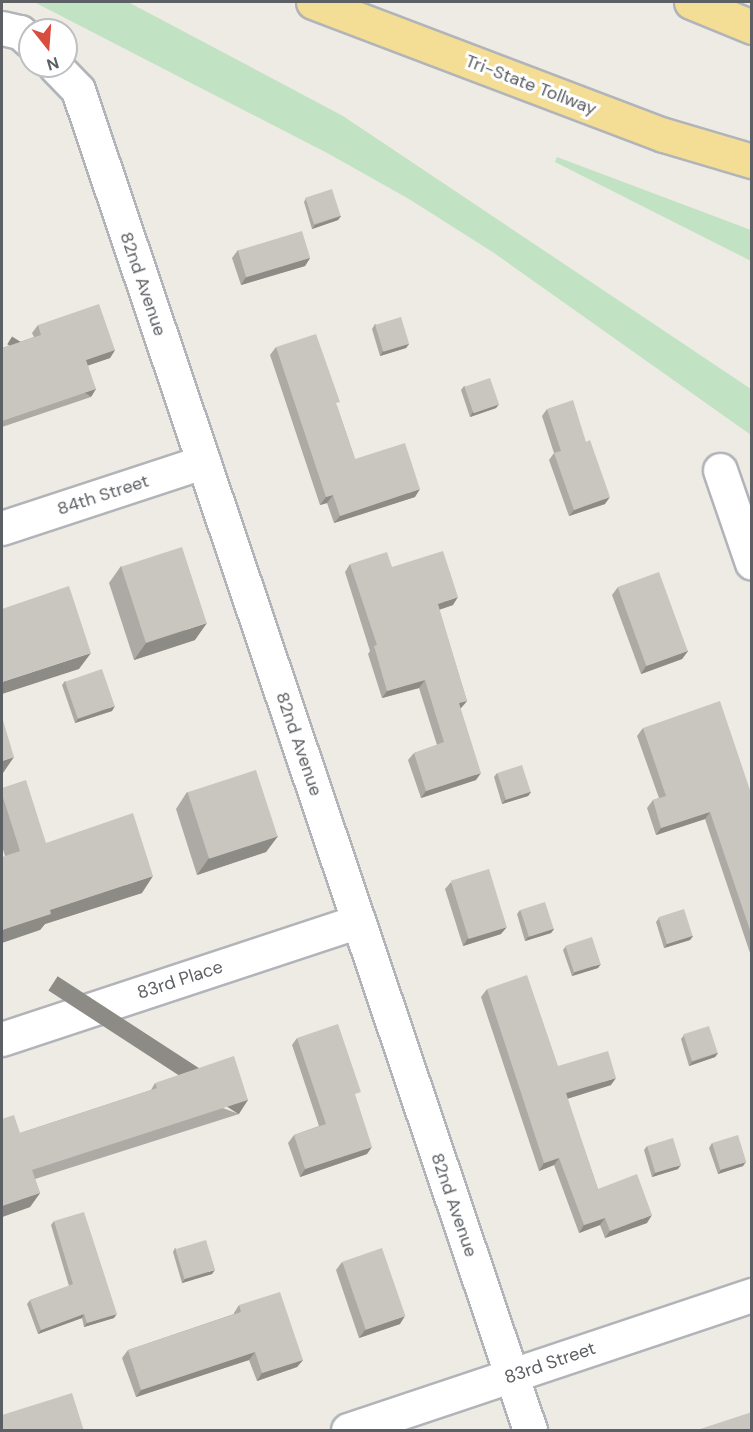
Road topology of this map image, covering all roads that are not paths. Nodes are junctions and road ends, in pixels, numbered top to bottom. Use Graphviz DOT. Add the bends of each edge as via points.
graph roads {
  1 [pos="313,2"];
  2 [pos="691,2"];
  3 [pos="752,27"];
  4 [pos="66,78"];
  5 [pos="752,161"];
  6 [pos="203,462"];
  7 [pos="720,470"];
  8 [pos="2,528"];
  9 [pos="752,563"];
  10 [pos="358,921"];
  11 [pos="2,1039"];
  12 [pos="752,1295"];
  13 [pos="512,1376"];
  14 [pos="348,1431"];
  15 [pos="530,1431"];
  1 -- 5 [label="highway, Tri-State Tollway" via="664,135"];
  2 -- 3 [label="highway"];
  4 -- 6 [label="street, 82nd Avenue" via="78,90"];
  6 -- 8 [label="street, 84th Street"];
  6 -- 10 [label="street, 82nd Avenue"];
  7 -- 9 [label="street"];
  10 -- 11 [label="street, 83rd Place"];
  10 -- 13 [label="street, 82nd Avenue"];
  12 -- 13 [label="street, 83rd Street"];
  13 -- 14 [label="street, 83rd Street"];
  13 -- 15 [label="street, 82nd Avenue"];
}
